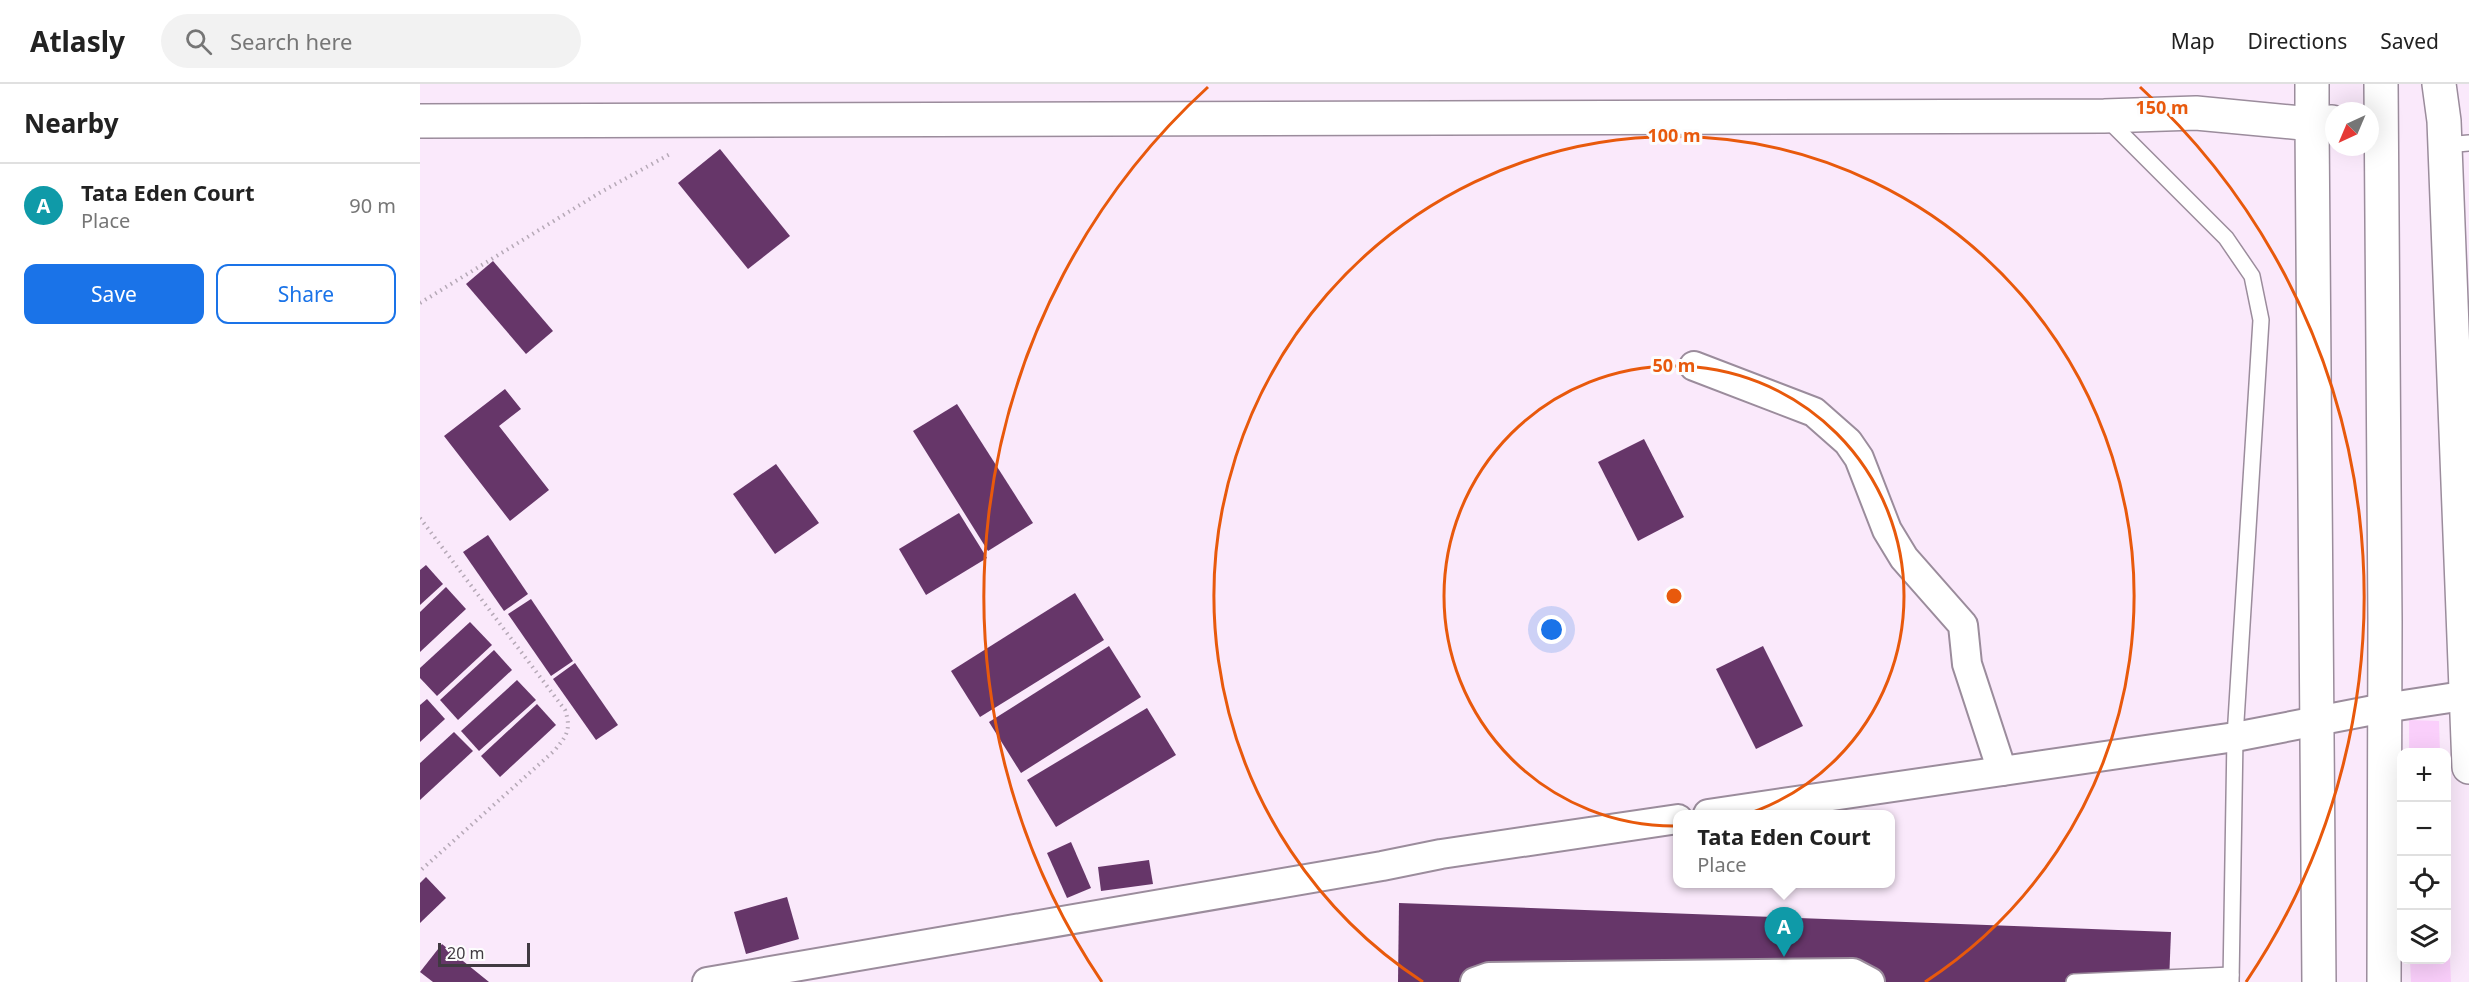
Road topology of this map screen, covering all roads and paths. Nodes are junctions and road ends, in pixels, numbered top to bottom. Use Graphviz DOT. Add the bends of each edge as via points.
graph roads {
  1 [pos="2312,84"];
  2 [pos="2381,84"];
  3 [pos="2439,84"];
  4 [pos="2378,102"];
  5 [pos="2104,116"];
  6 [pos="420,121"];
  7 [pos="2323,123"];
  8 [pos="2457,144"];
  9 [pos="681,148"];
  10 [pos="2376,156"];
  11 [pos="2459,302"];
  12 [pos="420,303"];
  13 [pos="1694,366"];
  14 [pos="420,518"];
  15 [pos="2467,695"];
  16 [pos="2384,708"];
  17 [pos="2316,722"];
  18 [pos="2235,737"];
  19 [pos="2469,767"];
  20 [pos="2002,771"];
  21 [pos="1735,810"];
  22 [pos="1673,820"];
  23 [pos="420,871"];
  24 [pos="2231,979"];
  25 [pos="707,982"];
  26 [pos="1475,982"];
  27 [pos="1870,982"];
  28 [pos="2074,982"];
  29 [pos="2319,982"];
  30 [pos="2384,982"];
  1 -- 7 [label="street"];
  2 -- 4 [label="street"];
  3 -- 8 [label="street"];
  5 -- 6 [label="street"];
  5 -- 7 [label="street" via="2196,114"];
  5 -- 18 [label="lane" via="2226,238 2252,276 2261,320"];
  7 -- 17 [label="street"];
  8 -- 11 [label="street"];
  9 -- 12 [label="path" via="601,192"];
  10 -- 16 [label="street"];
  11 -- 15 [label="street"];
  13 -- 20 [label="street" via="1814,412 1848,442 1859,458 1887,530 1904,558 1963,625 1967,664"];
  14 -- 23 [label="path" via="559,701 570,724 553,752"];
  15 -- 16 [label="street"];
  15 -- 19 [label="street"];
  16 -- 17 [label="street"];
  16 -- 30 [label="street"];
  17 -- 18 [label="street"];
  17 -- 29 [label="street"];
  18 -- 20 [label="street"];
  18 -- 24 [label="lane"];
  20 -- 21 [label="street"];
  22 -- 25 [label="street" via="1442,854"];
  24 -- 28 [label="lane"];
  26 -- 27 [label="street" via="1489,976 1853,973"];
}
